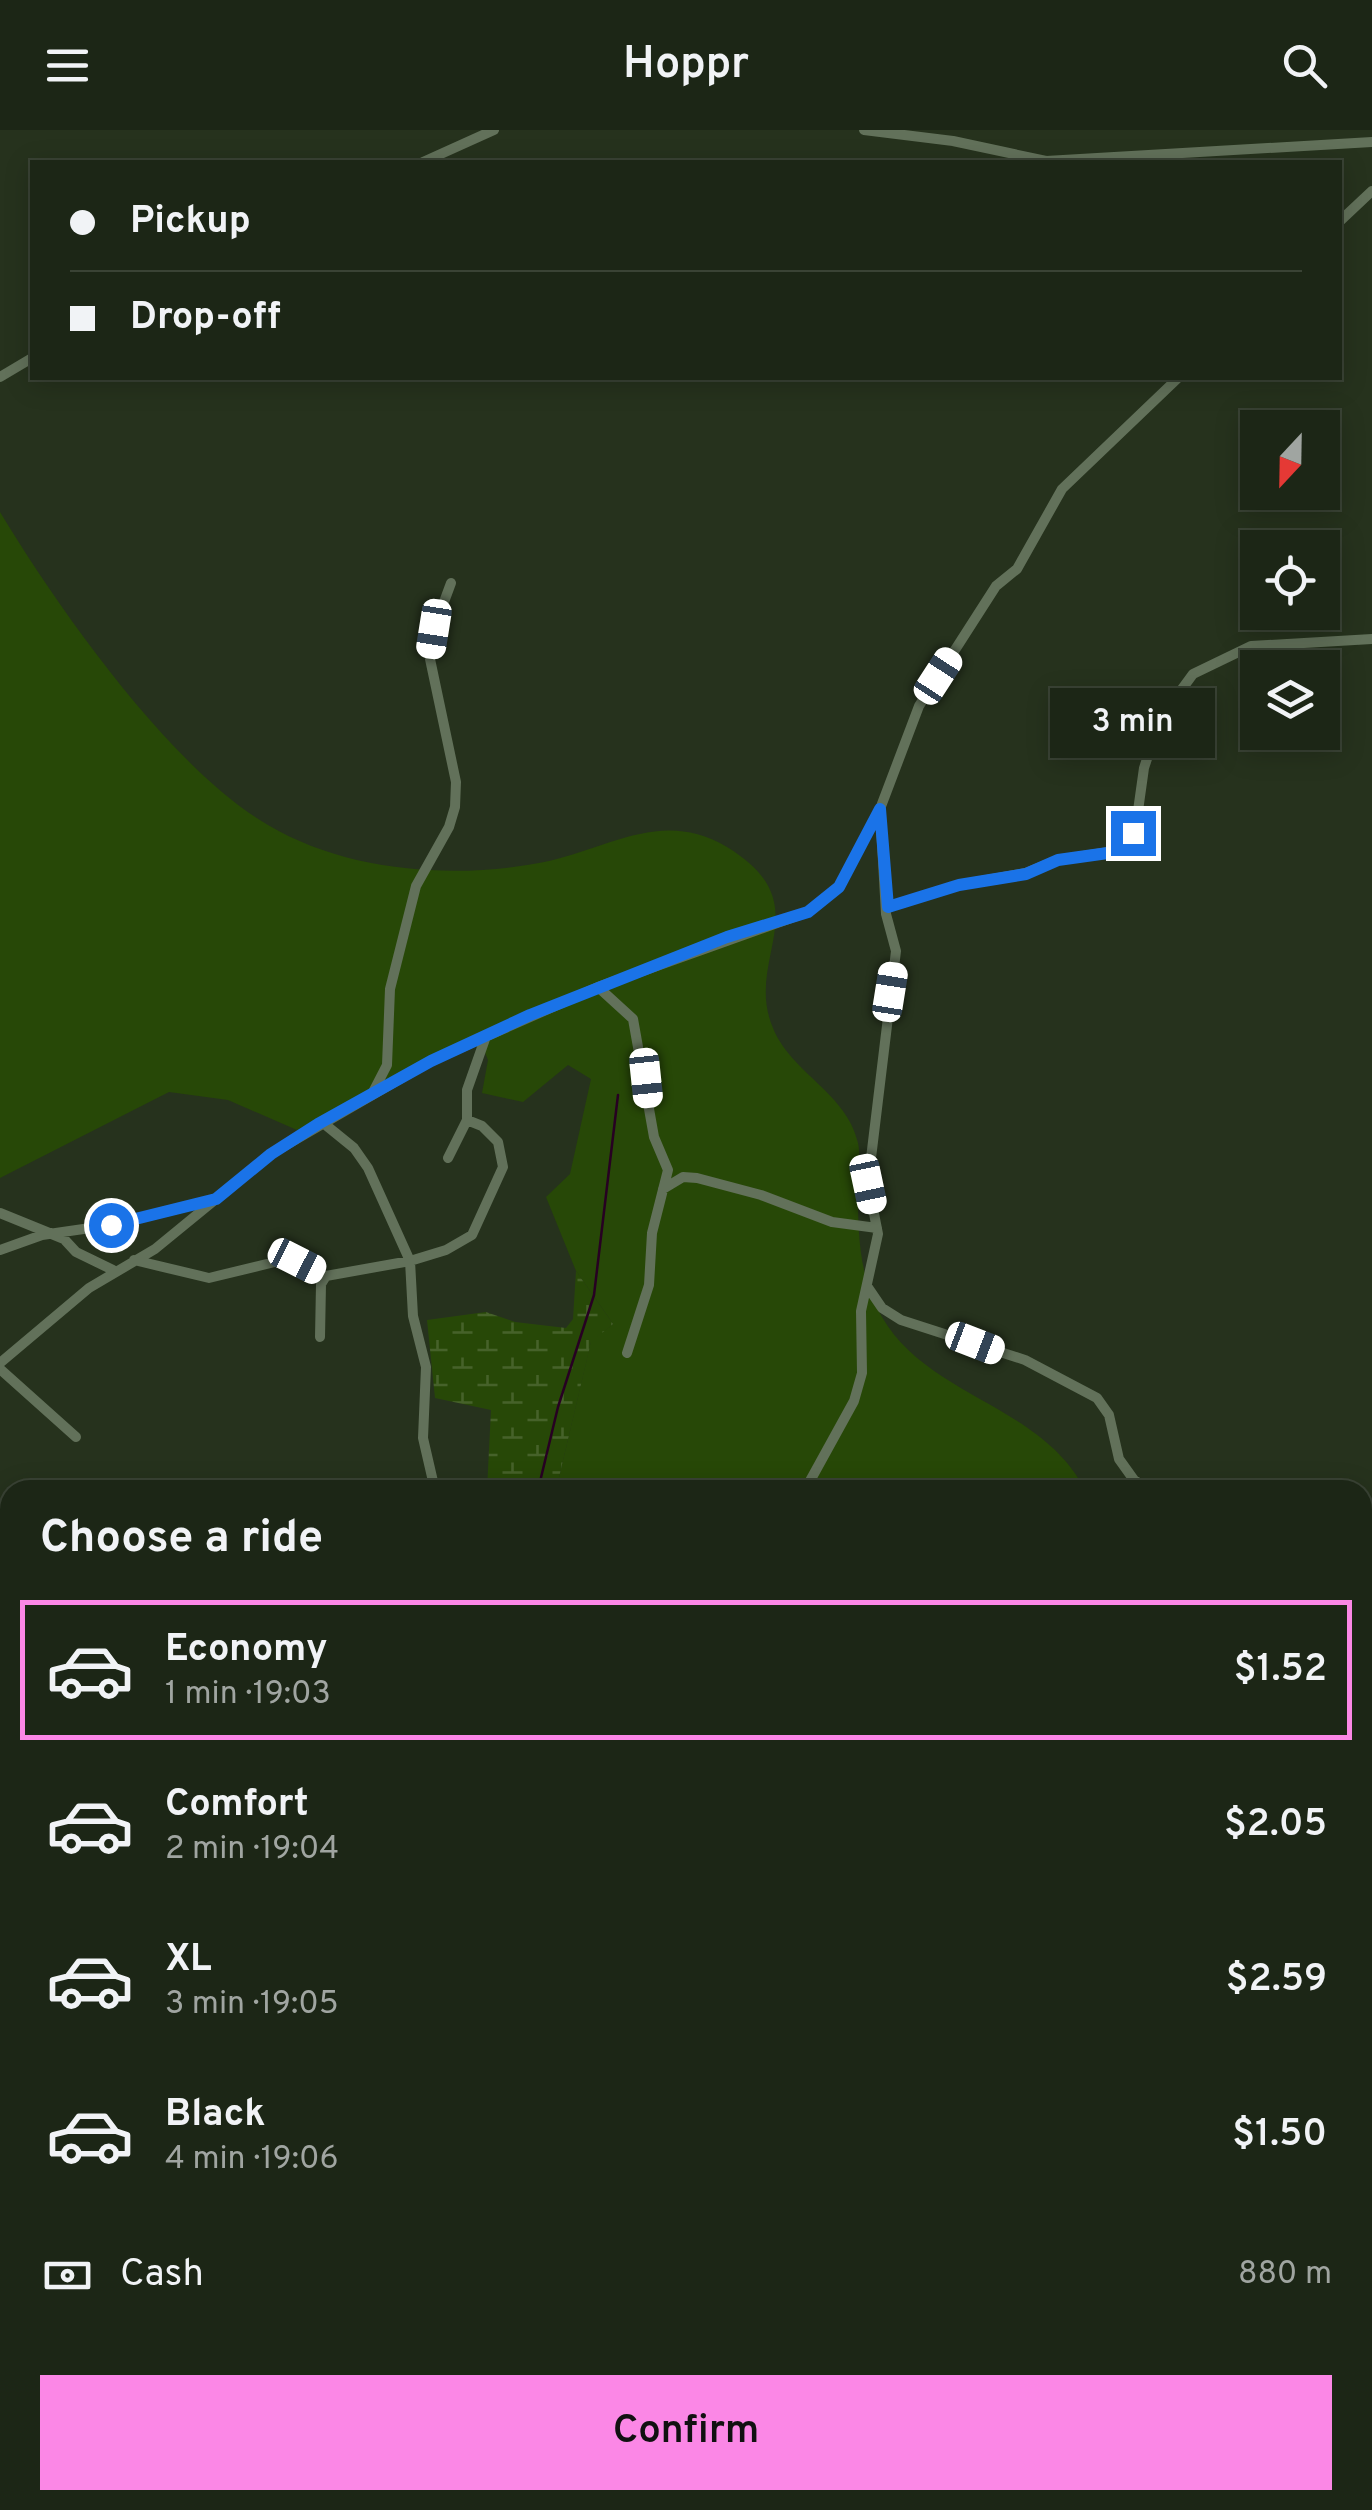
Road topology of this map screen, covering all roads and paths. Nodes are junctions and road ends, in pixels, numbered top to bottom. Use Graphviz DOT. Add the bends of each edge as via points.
graph roads {
  1 [pos="494,130"];
  2 [pos="864,130"];
  3 [pos="1372,142"];
  4 [pos="426,160"];
  5 [pos="1042,160"];
  6 [pos="1063,160"];
  7 [pos="1372,190"];
  8 [pos="1342,219"];
  9 [pos="30,359"];
  10 [pos="0,377"];
  11 [pos="1176,380"];
  12 [pos="451,583"];
  13 [pos="1372,639"];
  14 [pos="880,809"];
  15 [pos="888,907"];
  16 [pos="598,987"];
  17 [pos="485,1039"];
  18 [pos="371,1097"];
  19 [pos="468,1120"];
  20 [pos="322,1122"];
  21 [pos="448,1158"];
  22 [pos="662,1190"];
  23 [pos="216,1199"];
  24 [pos="0,1213"];
  25 [pos="878,1228"];
  26 [pos="48,1234"];
  27 [pos="0,1250"];
  28 [pos="134,1260"];
  29 [pos="410,1262"];
  30 [pos="114,1270"];
  31 [pos="326,1276"];
  32 [pos="867,1286"];
  33 [pos="320,1337"];
  34 [pos="627,1352"];
  35 [pos="0,1366"];
  36 [pos="76,1437"];
  37 [pos="433,1480"];
  38 [pos="810,1480"];
  39 [pos="1134,1480"];
  1 -- 4 [label="street"];
  2 -- 5 [label="street"];
  3 -- 6 [label="street"];
  7 -- 8 [label="street"];
  9 -- 10 [label="street"];
  11 -- 14 [label="street" via="1062,490 1017,569 996,586 918,706"];
  12 -- 18 [label="street" via="430,659 456,782 455,807 416,886 390,989 387,1064"];
  13 -- 15 [label="street" via="1250,646 1193,674 1160,720 1136,825 1115,852 1058,860"];
  14 -- 15 [label="street"];
  14 -- 16 [label="street" via="832,901"];
  15 -- 25 [label="street" via="896,951 868,1184"];
  16 -- 17 [label="street"];
  16 -- 22 [label="street" via="633,1019 654,1137 668,1170"];
  17 -- 18 [label="street"];
  17 -- 19 [label="street" via="467,1090"];
  18 -- 20 [label="street"];
  19 -- 21 [label="street"];
  19 -- 29 [label="street" via="498,1142 500,1184 472,1234"];
  20 -- 23 [label="street"];
  20 -- 29 [label="street" via="368,1168"];
  22 -- 25 [label="street" via="680,1178 698,1178 832,1222"];
  22 -- 34 [label="street" via="649,1285"];
  23 -- 26 [label="street"];
  23 -- 28 [label="street"];
  24 -- 26 [label="street"];
  25 -- 32 [label="street"];
  26 -- 27 [label="street"];
  26 -- 30 [label="street"];
  28 -- 30 [label="street"];
  28 -- 31 [label="street" via="208,1278 288,1259"];
  29 -- 31 [label="street"];
  29 -- 37 [label="street" via="413,1316 426,1367 423,1438"];
  30 -- 35 [label="street"];
  31 -- 33 [label="street" via="320,1284"];
  32 -- 38 [label="street" via="860,1310 859,1388"];
  32 -- 39 [label="street" via="900,1320 1025,1360 1091,1394 1108,1415 1119,1459"];
  35 -- 36 [label="street"];
}
